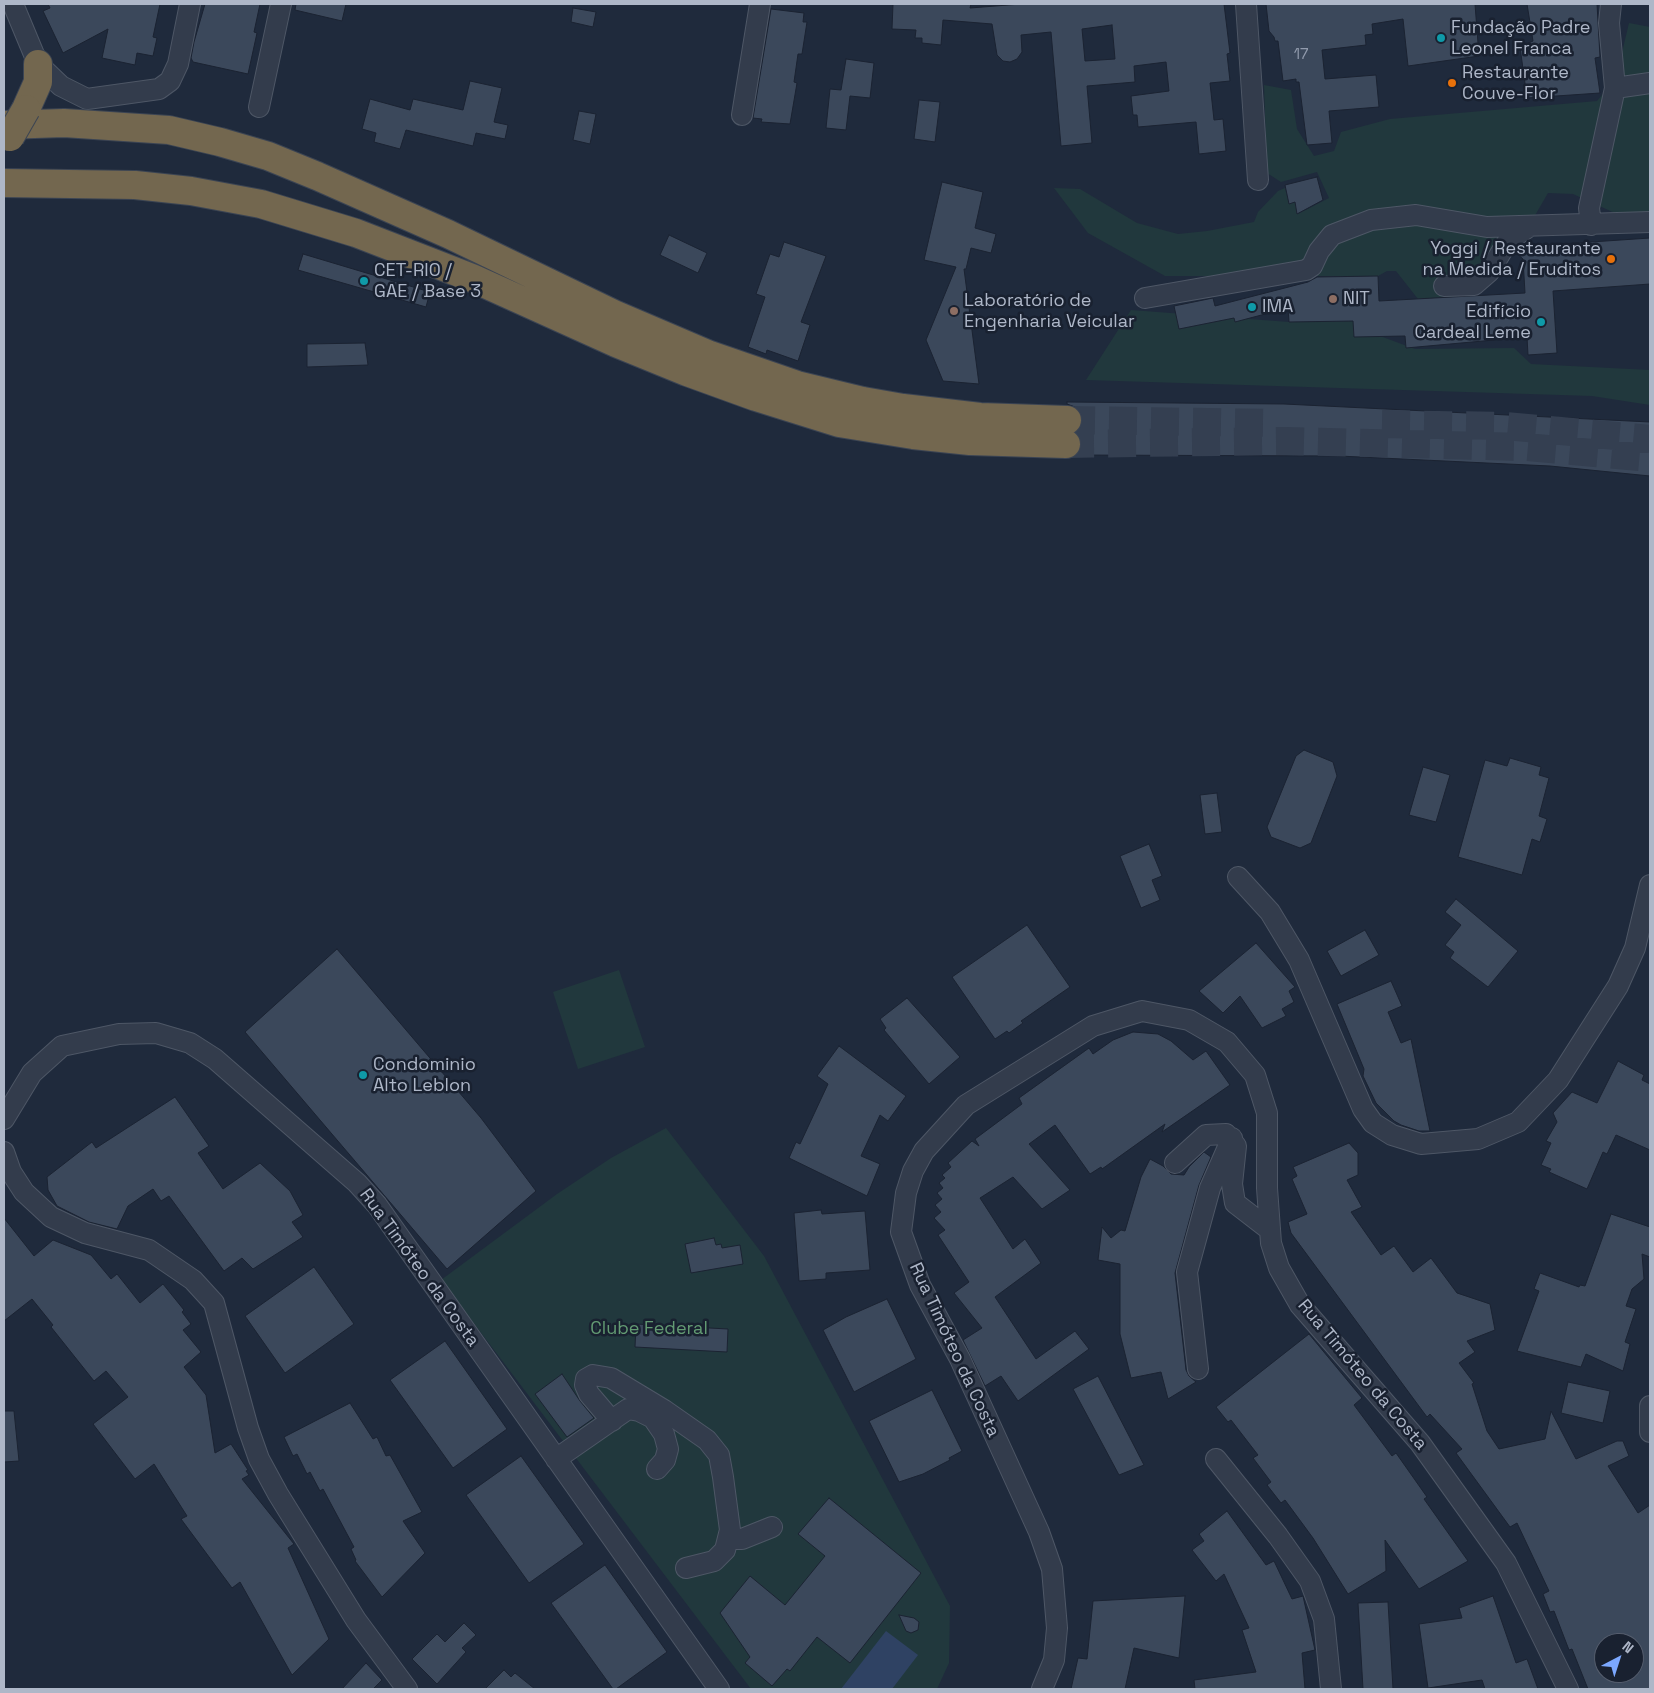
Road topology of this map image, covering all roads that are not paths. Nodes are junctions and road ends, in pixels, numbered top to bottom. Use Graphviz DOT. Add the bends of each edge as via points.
graph roads {
  1 [pos="12,4"];
  2 [pos="190,4"];
  3 [pos="281,4"];
  4 [pos="760,4"];
  5 [pos="1246,4"];
  6 [pos="1611,4"];
  7 [pos="38,64"];
  8 [pos="1650,83"];
  9 [pos="1615,88"];
  10 [pos="259,107"];
  11 [pos="742,115"];
  12 [pos="6,135"];
  13 [pos="1258,180"];
  14 [pos="4,183"];
  15 [pos="1650,222"];
  16 [pos="1591,225"];
  17 [pos="1530,226"];
  18 [pos="1444,286"];
  19 [pos="1145,298"];
  20 [pos="1238,877"];
  21 [pos="1650,885"];
  22 [pos="4,1119"];
  23 [pos="1232,1138"];
  24 [pos="4,1152"];
  25 [pos="1175,1162"];
  26 [pos="1210,1188"];
  27 [pos="1234,1198"];
  28 [pos="1270,1230"];
  29 [pos="1198,1369"];
  30 [pos="1650,1408"];
  31 [pos="659,1414"];
  32 [pos="612,1421"];
  33 [pos="1650,1432"];
  34 [pos="556,1459"];
  35 [pos="1216,1459"];
  36 [pos="657,1469"];
  37 [pos="772,1527"];
  38 [pos="729,1539"];
  39 [pos="686,1568"];
  40 [pos="407,1689"];
  41 [pos="720,1689"];
  42 [pos="1042,1689"];
  43 [pos="1331,1689"];
  44 [pos="1568,1689"];
  1 -- 7 [label="street"];
  2 -- 7 [label="street" via="178,64 170,81 159,89 87,99 61,86"];
  3 -- 10 [label="street"];
  4 -- 11 [label="street"];
  5 -- 13 [label="street"];
  6 -- 9 [label="street" via="1609,22"];
  7 -- 12 [label="highway, bridge" via="38,82 26,109"];
  8 -- 9 [label="street"];
  9 -- 16 [label="street" via="1589,208"];
  12 -- 14 [label="highway" via="64,123 168,130 220,142 268,156 317,176 448,234 614,314 710,355 797,385 903,408 1067,432 970,441 839,423 687,372 472,278 356,233 261,204 135,185"];
  15 -- 16 [label="street"];
  16 -- 17 [label="street"];
  17 -- 18 [label="street" via="1508,242 1489,272 1474,284"];
  17 -- 19 [label="street" via="1487,228 1416,215 1371,220 1332,235 1306,270"];
  20 -- 21 [label="street" via="1270,912 1299,960 1368,1116 1392,1135 1421,1144 1478,1139 1518,1122 1558,1080 1618,986 1635,948"];
  22 -- 34 [label="street, Rua Timóteo da Costa" via="32,1074 62,1046 119,1034 156,1033 190,1043 214,1059 357,1183 377,1205"];
  23 -- 25 [label="street" via="1218,1133 1206,1135"];
  23 -- 26 [label="street"];
  23 -- 27 [label="street" via="1236,1146 1232,1184"];
  24 -- 40 [label="street" via="11,1172 24,1192 51,1217 86,1233 149,1250 193,1280 214,1303 259,1459 356,1620"];
  26 -- 27 [label="street"];
  26 -- 29 [label="street" via="1187,1272"];
  27 -- 28 [label="street" via="1235,1203"];
  28 -- 42 [label="street, Rua Timóteo da Costa" via="1267,1113 1255,1075 1227,1042 1189,1020 1142,1011 1094,1026 966,1105 924,1151 913,1171 900,1232 920,1286 960,1359 1039,1532 1052,1568 1057,1628 1054,1660"];
  28 -- 44 [label="street, Rua Timóteo da Costa" via="1279,1268 1300,1305 1420,1443 1506,1563"];
  30 -- 33 [label="street"];
  31 -- 32 [label="street" via="628,1410"];
  31 -- 32 [label="street" via="611,1378 593,1375 586,1379 585,1385"];
  31 -- 36 [label="street" via="668,1449"];
  31 -- 38 [label="street" via="707,1440 719,1456 727,1501"];
  32 -- 34 [label="street"];
  34 -- 41 [label="street, Rua Timóteo da Costa"];
  35 -- 43 [label="street" via="1310,1580 1324,1619"];
  37 -- 38 [label="street" via="742,1539"];
  38 -- 39 [label="street" via="725,1550 714,1561"];
}
